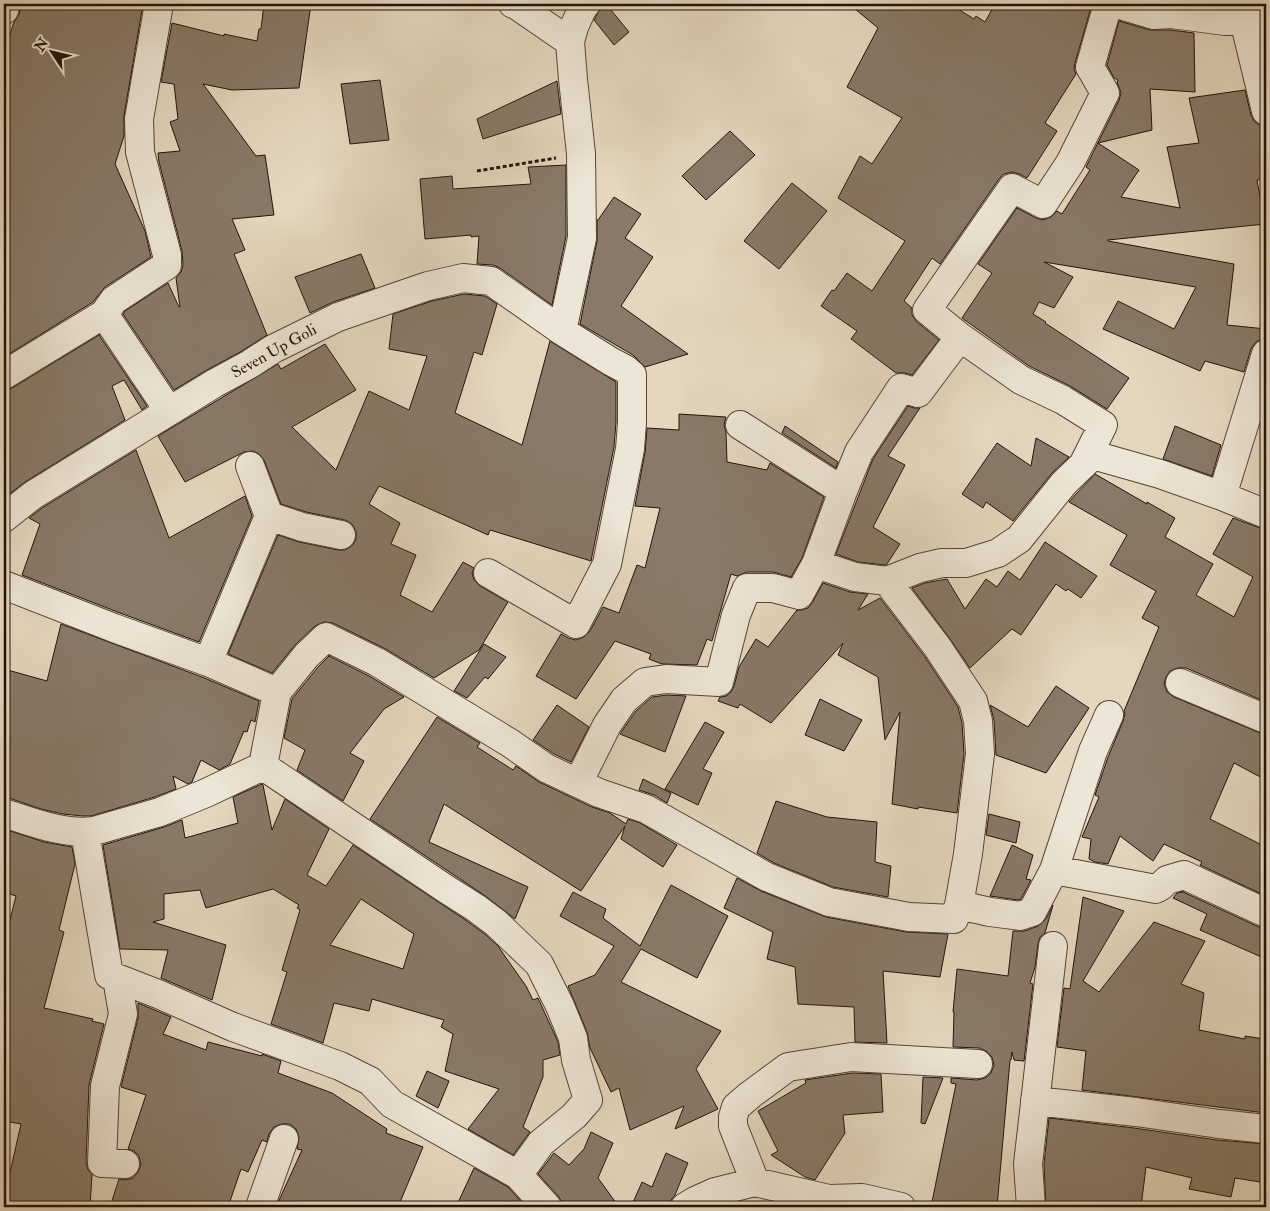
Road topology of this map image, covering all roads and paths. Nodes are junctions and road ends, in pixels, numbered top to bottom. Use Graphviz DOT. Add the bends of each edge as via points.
graph roads {
  1 [pos="6,4"];
  2 [pos="159,4"];
  3 [pos="513,4"];
  4 [pos="586,4"];
  5 [pos="1108,4"];
  6 [pos="1117,4"];
  7 [pos="1155,9"];
  8 [pos="4,10"];
  9 [pos="1255,20"];
  10 [pos="570,42"];
  11 [pos="1266,111"];
  12 [pos="581,154"];
  13 [pos="477,171"];
  14 [pos="104,314"];
  15 [pos="562,331"];
  16 [pos="960,337"];
  17 [pos="1266,354"];
  18 [pos="4,375"];
  19 [pos="169,411"];
  20 [pos="740,425"];
  21 [pos="1082,465"];
  22 [pos="250,466"];
  23 [pos="843,491"];
  24 [pos="1222,496"];
  25 [pos="1266,514"];
  26 [pos="269,516"];
  27 [pos="4,518"];
  28 [pos="341,535"];
  29 [pos="816,564"];
  30 [pos="488,573"];
  31 [pos="887,581"];
  32 [pos="4,585"];
  33 [pos="208,662"];
  34 [pos="1180,682"];
  35 [pos="277,692"];
  36 [pos="1109,715"];
  37 [pos="1266,719"];
  38 [pos="263,766"];
  39 [pos="578,783"];
  40 [pos="4,813"];
  41 [pos="85,832"];
  42 [pos="1054,870"];
  43 [pos="959,905"];
  44 [pos="1266,913"];
  45 [pos="1053,946"];
  46 [pos="118,978"];
  47 [pos="978,1064"];
  48 [pos="1035,1101"];
  49 [pos="1266,1129"];
  50 [pos="284,1139"];
  51 [pos="124,1164"];
  52 [pos="518,1175"];
  53 [pos="755,1182"];
  54 [pos="260,1207"];
  55 [pos="547,1207"];
  56 [pos="685,1207"];
  57 [pos="901,1207"];
  58 [pos="1031,1207"];
  1 -- 8 [label="street"];
  2 -- 14 [label="street" via="139,118 140,152 167,265 114,300"];
  3 -- 10 [label="street"];
  4 -- 10 [label="street"];
  5 -- 16 [label="street" via="1090,67 1106,93 1070,163 1043,204 1012,188 927,310"];
  6 -- 7 [label="street"];
  7 -- 9 [label="street" via="1225,21"];
  9 -- 11 [label="street"];
  10 -- 12 [label="street"];
  12 -- 13 [label="path"];
  12 -- 15 [label="street" via="582,238"];
  14 -- 18 [label="street"];
  14 -- 19 [label="street"];
  15 -- 19 [label="street, Seven Up Goli" via="491,281 463,278 428,286 338,317 273,349"];
  15 -- 30 [label="street, Seven Up Goli" via="632,375 630,449 607,564 576,624"];
  16 -- 21 [label="street" via="1021,380 1063,400 1103,426"];
  16 -- 23 [label="street" via="918,393 901,388 859,452"];
  17 -- 24 [label="street"];
  19 -- 27 [label="street, Seven Up Goli" via="33,495"];
  20 -- 23 [label="street"];
  21 -- 24 [label="street" via="1091,457 1100,457"];
  21 -- 31 [label="street" via="1019,539 998,553 966,563 942,563 920,568"];
  22 -- 26 [label="street"];
  23 -- 29 [label="street"];
  24 -- 25 [label="street"];
  26 -- 28 [label="street"];
  26 -- 33 [label="street"];
  29 -- 31 [label="street" via="855,577"];
  29 -- 39 [label="street" via="799,595 773,588 747,588 736,614 719,682 666,679 645,682 624,700 607,725"];
  31 -- 43 [label="street" via="973,700 978,721 980,754"];
  32 -- 33 [label="street"];
  33 -- 35 [label="street"];
  34 -- 37 [label="street"];
  35 -- 38 [label="street"];
  35 -- 39 [label="street" via="326,637 377,662 546,768"];
  36 -- 42 [label="street" via="1093,751"];
  38 -- 41 [label="street" via="160,812"];
  38 -- 52 [label="street" via="496,922 538,964 573,1038 588,1100 541,1143"];
  39 -- 43 [label="street" via="646,809 767,877 829,902 909,917 954,919"];
  40 -- 41 [label="street" via="57,828"];
  41 -- 46 [label="street" via="109,974"];
  42 -- 43 [label="street" via="1032,912 1020,916"];
  42 -- 44 [label="street" via="1156,889 1167,880 1184,876"];
  45 -- 48 [label="street"];
  46 -- 51 [label="street" via="123,1014 105,1086 102,1162"];
  46 -- 52 [label="street" via="233,1027 340,1066 370,1081 392,1104"];
  47 -- 53 [label="street" via="851,1057 788,1068 750,1094 736,1107 733,1117 733,1126"];
  48 -- 49 [label="street"];
  48 -- 58 [label="street" via="1028,1164"];
  50 -- 54 [label="street"];
  52 -- 55 [label="street"];
  53 -- 56 [label="street" via="715,1192"];
  53 -- 57 [label="street" via="829,1199 862,1198"];
}
